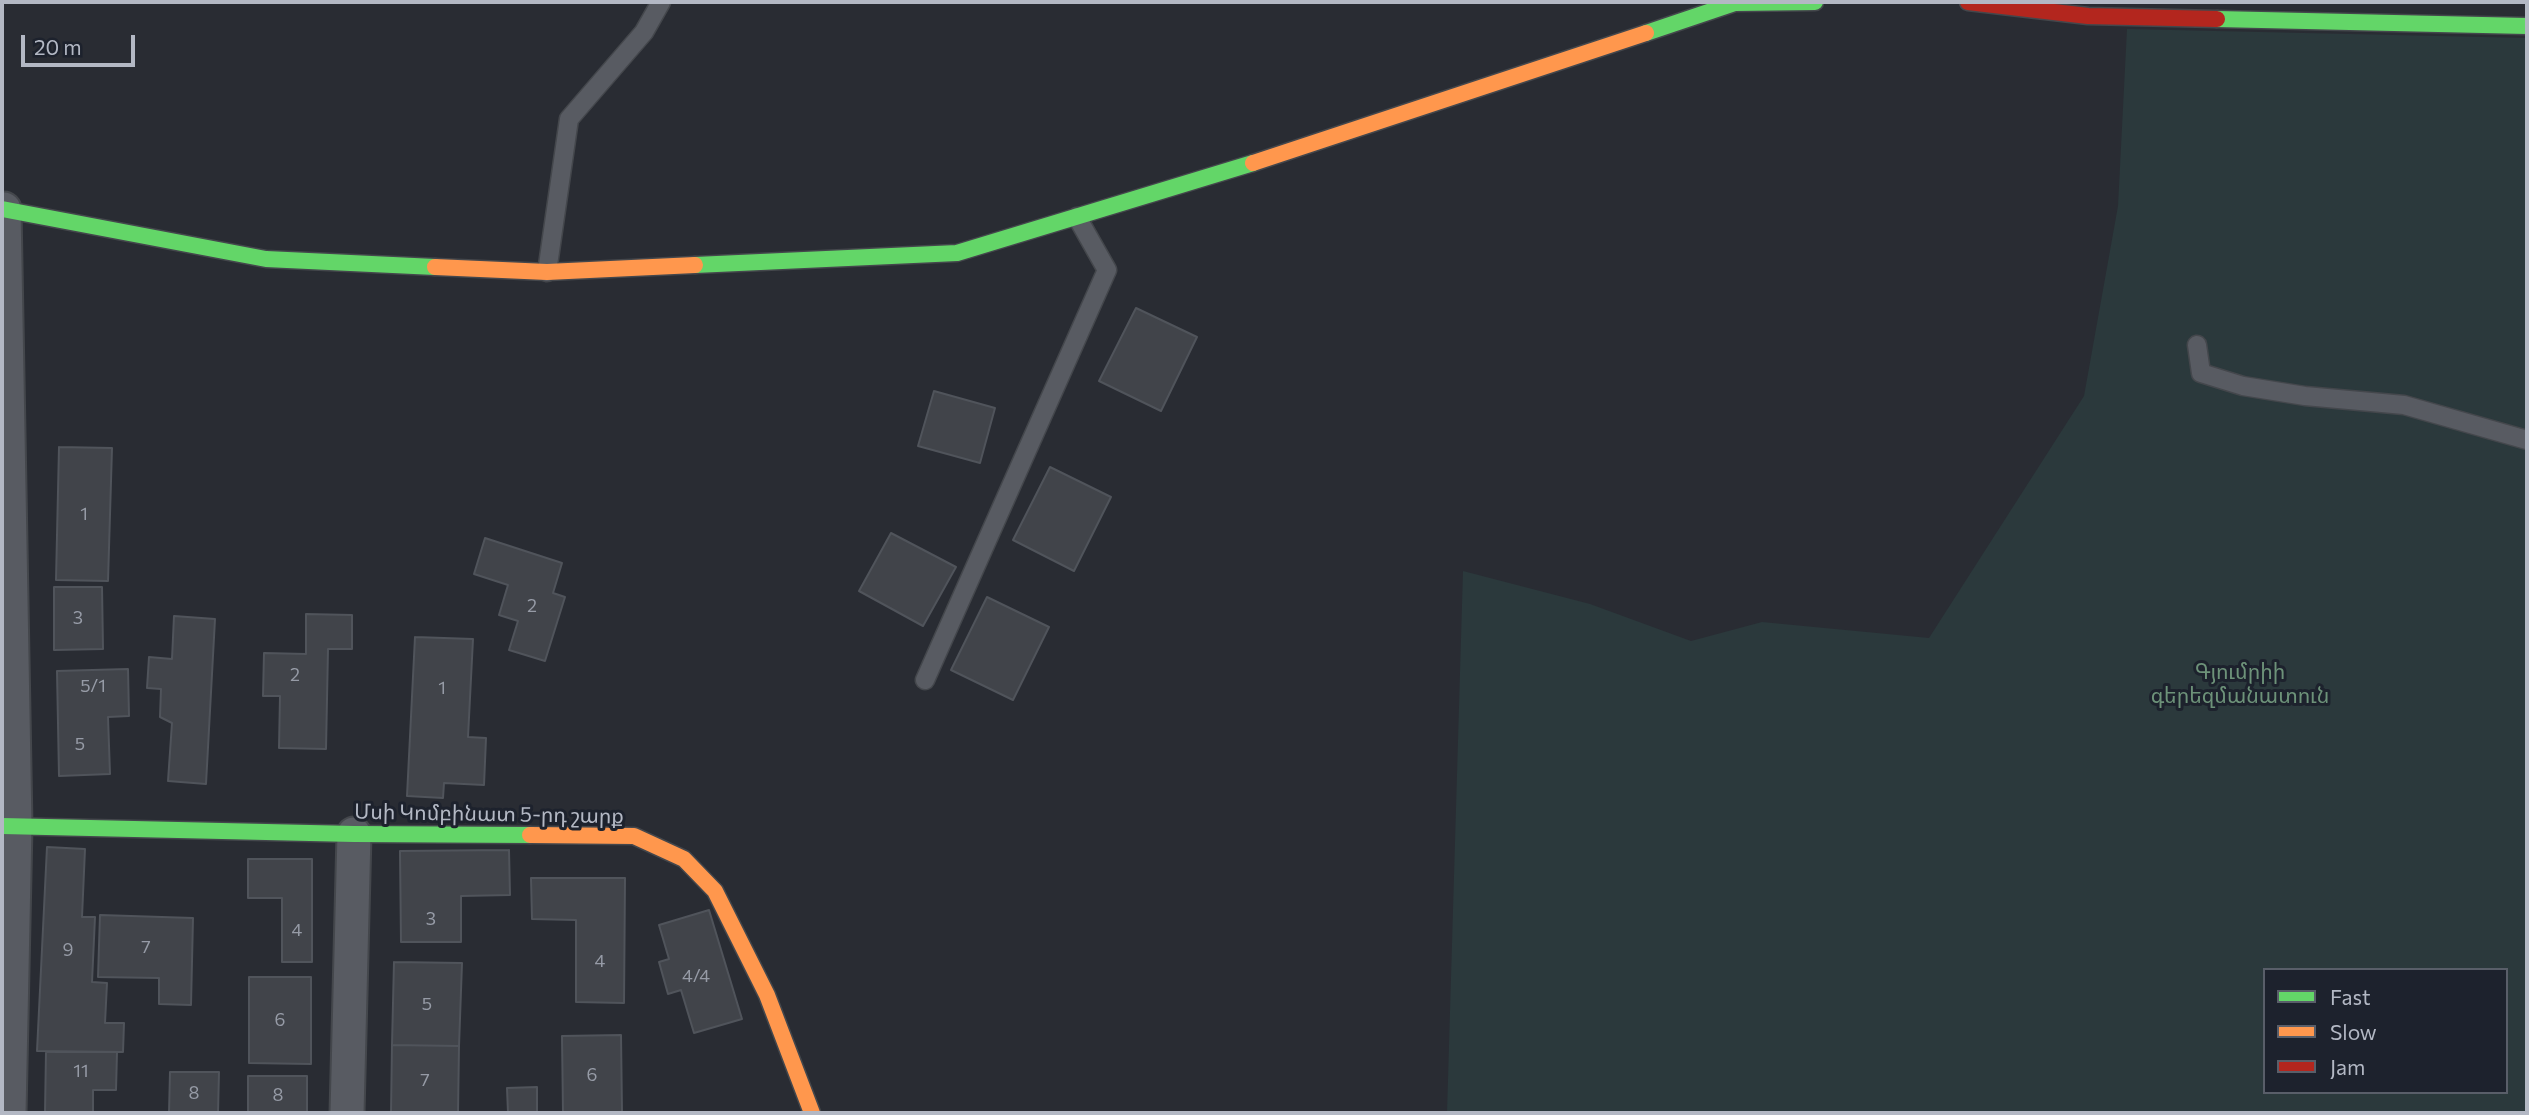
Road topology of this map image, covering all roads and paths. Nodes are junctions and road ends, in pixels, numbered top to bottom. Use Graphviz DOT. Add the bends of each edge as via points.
graph roads {
  1 [pos="661,2"];
  2 [pos="1815,2"];
  3 [pos="1968,2"];
  4 [pos="2527,26"];
  5 [pos="3,209"];
  6 [pos="1077,218"];
  7 [pos="547,272"];
  8 [pos="2197,345"];
  9 [pos="2527,440"];
  10 [pos="925,680"];
  11 [pos="8,826"];
  12 [pos="354,834"];
  13 [pos="9,1113"];
  14 [pos="347,1113"];
  15 [pos="812,1113"];
  1 -- 7 [label="lane" via="643,32 569,119"];
  2 -- 6 [label="street" via="1735,3 1307,147"];
  3 -- 4 [label="street" via="2088,16"];
  5 -- 7 [label="street" via="266,259"];
  5 -- 11 [label="street"];
  6 -- 7 [label="street" via="957,253"];
  6 -- 10 [label="lane" via="1107,270"];
  8 -- 9 [label="lane" via="2201,373 2243,386 2404,405"];
  11 -- 12 [label="street, Մսի Կոմբինատ 5-րդ շարք"];
  11 -- 13 [label="street"];
  12 -- 14 [label="street"];
  12 -- 15 [label="street, Մսի Կոմբինատ 5-րդ շարք" via="634,836 684,859 715,891 767,996"];
}
